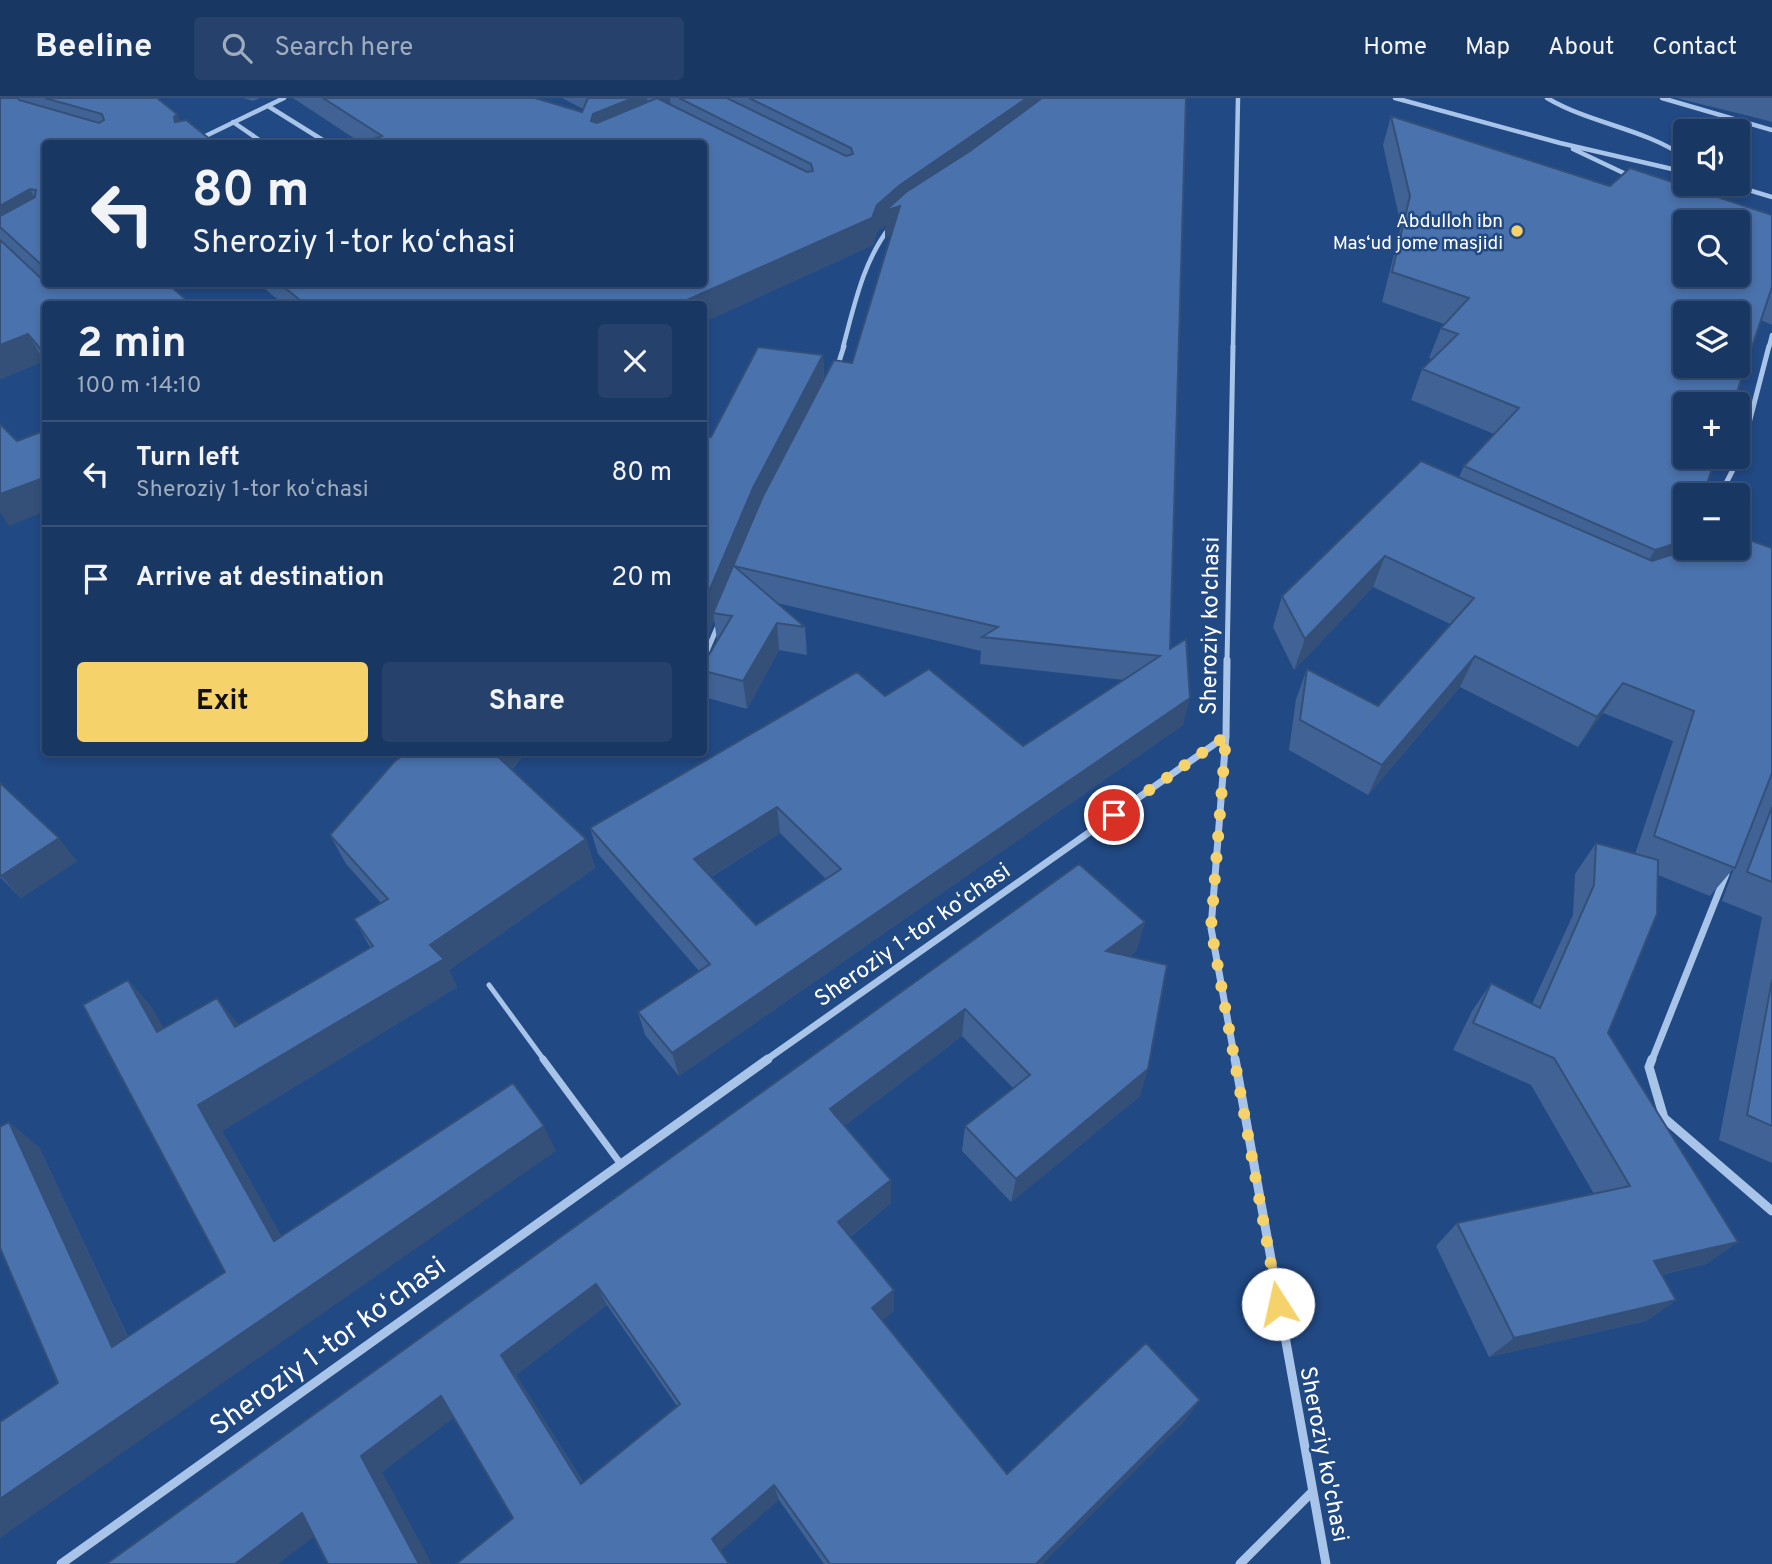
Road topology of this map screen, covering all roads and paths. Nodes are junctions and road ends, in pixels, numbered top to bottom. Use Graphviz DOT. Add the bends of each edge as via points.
graph roads {
  1 [pos="284,98"];
  2 [pos="1238,98"];
  3 [pos="1395,98"];
  4 [pos="1547,98"];
  5 [pos="1662,98"];
  6 [pos="268,106"];
  7 [pos="233,122"];
  8 [pos="1772,130"];
  9 [pos="197,140"];
  10 [pos="259,140"];
  11 [pos="322,140"];
  12 [pos="1560,143"];
  13 [pos="1673,150"];
  14 [pos="1673,169"];
  15 [pos="1643,182"];
  16 [pos="1750,190"];
  17 [pos="1772,197"];
  18 [pos="896,222"];
  19 [pos="1772,335"];
  20 [pos="833,381"];
  21 [pos="1726,483"];
  22 [pos="720,621"];
  23 [pos="707,652"];
  24 [pos="1226,736"];
  25 [pos="1730,862"];
  26 [pos="489,985"];
  27 [pos="621,1163"];
  28 [pos="1772,1211"];
  29 [pos="1312,1492"];
  30 [pos="61,1564"];
  31 [pos="1240,1564"];
  32 [pos="1326,1564"];
  1 -- 6 [label="street"];
  2 -- 24 [label="street, Sheroziy ko'chasi"];
  3 -- 12 [label="street"];
  4 -- 13 [label="street" via="1590,120"];
  5 -- 8 [label="street"];
  6 -- 7 [label="street"];
  6 -- 11 [label="street"];
  7 -- 9 [label="street"];
  7 -- 10 [label="street"];
  12 -- 14 [label="street"];
  12 -- 15 [label="street"];
  16 -- 17 [label="street"];
  18 -- 20 [label="street" via="881,235"];
  19 -- 21 [label="street" via="1741,454"];
  22 -- 23 [label="street"];
  24 -- 27 [label="street, Sheroziy 1-tor koʻchasi"];
  24 -- 29 [label="street, Sheroziy ko'chasi" via="1211,928"];
  25 -- 28 [label="street" via="1649,1068 1664,1118"];
  26 -- 27 [label="lane"];
  27 -- 30 [label="street, Sheroziy 1-tor koʻchasi"];
  29 -- 31 [label="street"];
  29 -- 32 [label="street, Sheroziy ko'chasi"];
}
